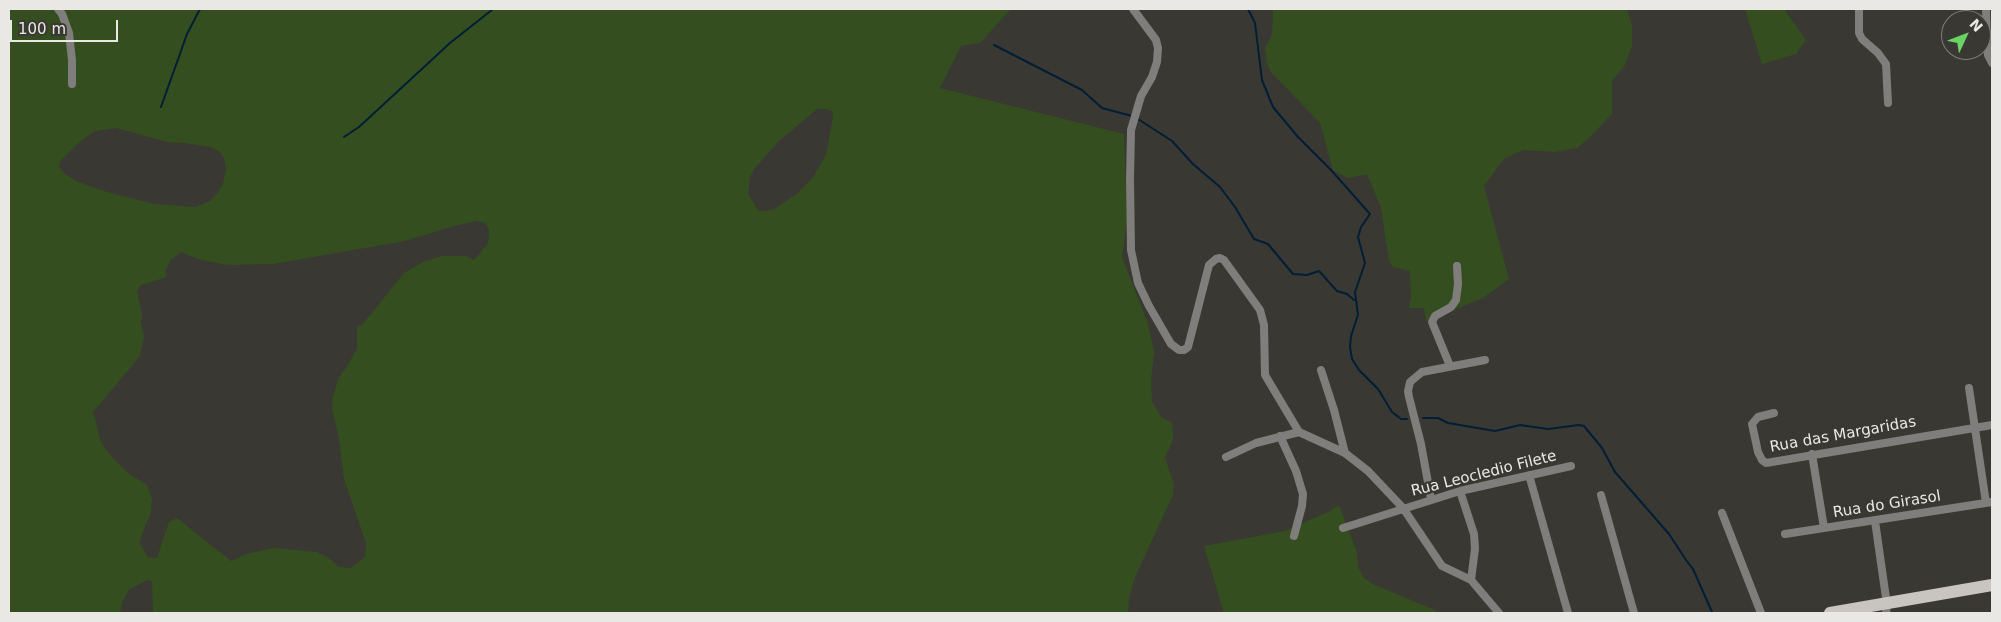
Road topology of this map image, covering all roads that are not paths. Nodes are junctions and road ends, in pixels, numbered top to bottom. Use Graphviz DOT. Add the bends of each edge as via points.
graph roads {
  1 [pos="58,9"];
  2 [pos="1133,9"];
  3 [pos="1859,9"];
  4 [pos="1986,9"];
  5 [pos="1992,63"];
  6 [pos="72,84"];
  7 [pos="1888,103"];
  8 [pos="1457,266"];
  9 [pos="1485,360"];
  10 [pos="1450,366"];
  11 [pos="1321,370"];
  12 [pos="1969,388"];
  13 [pos="1774,413"];
  14 [pos="1992,425"];
  15 [pos="1975,427"];
  16 [pos="1299,432"];
  17 [pos="1280,436"];
  18 [pos="1345,453"];
  19 [pos="1812,454"];
  20 [pos="1226,457"];
  21 [pos="1571,466"];
  22 [pos="1529,475"];
  23 [pos="1460,491"];
  24 [pos="1601,495"];
  25 [pos="1431,499"];
  26 [pos="1989,503"];
  27 [pos="1403,508"];
  28 [pos="1722,513"];
  29 [pos="1875,521"];
  30 [pos="1343,528"];
  31 [pos="1824,528"];
  32 [pos="1785,534"];
  33 [pos="1294,536"];
  34 [pos="1471,580"];
  35 [pos="1992,585"];
  36 [pos="1887,609"];
  37 [pos="1499,613"];
  38 [pos="1568,613"];
  39 [pos="1634,613"];
  40 [pos="1761,613"];
  41 [pos="1830,613"];
  1 -- 6 [label="street" via="69,34"];
  2 -- 16 [label="street" via="1156,40 1158,48 1157,62 1141,96 1132,130 1131,250 1138,283 1171,344 1184,350 1190,342 1209,265 1216,259 1224,260 1263,318 1267,380"];
  3 -- 7 [label="street" via="1859,33 1886,64"];
  4 -- 5 [label="street" via="1987,48"];
  8 -- 10 [label="street" via="1456,300 1432,320"];
  9 -- 10 [label="street"];
  10 -- 25 [label="street" via="1428,370 1412,378 1408,391"];
  11 -- 18 [label="street"];
  12 -- 15 [label="street"];
  13 -- 19 [label="street, Rua das Margaridas" via="1758,417 1752,424 1752,434 1762,460 1770,463"];
  14 -- 15 [label="street, Rua das Margaridas"];
  15 -- 19 [label="street, Rua das Margaridas"];
  15 -- 26 [label="street"];
  16 -- 17 [label="street"];
  16 -- 18 [label="street, Rua Leocledio Filete"];
  17 -- 20 [label="street"];
  17 -- 33 [label="street" via="1303,494"];
  18 -- 27 [label="street, Rua Leocledio Filete" via="1368,471"];
  19 -- 31 [label="street"];
  21 -- 22 [label="street, Rua Leocledio Filete"];
  22 -- 23 [label="street, Rua Leocledio Filete"];
  22 -- 38 [label="street"];
  23 -- 25 [label="street, Rua Leocledio Filete"];
  23 -- 34 [label="street" via="1474,534"];
  24 -- 39 [label="street"];
  25 -- 27 [label="street, Rua Leocledio Filete"];
  26 -- 29 [label="street, Rua do Girasol"];
  27 -- 30 [label="street, Rua Leocledio Filete"];
  27 -- 34 [label="street" via="1442,566"];
  28 -- 40 [label="street"];
  29 -- 31 [label="street, Rua do Girasol"];
  29 -- 36 [label="street"];
  31 -- 32 [label="street, Rua do Girasol"];
  34 -- 37 [label="street"];
  35 -- 36 [label="main road"];
  36 -- 41 [label="main road"];
}
